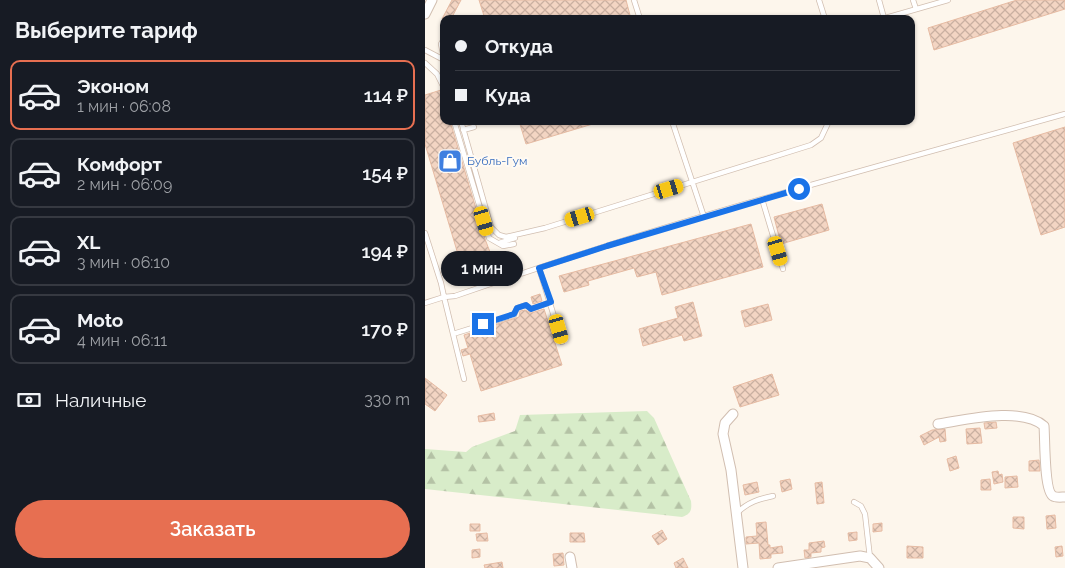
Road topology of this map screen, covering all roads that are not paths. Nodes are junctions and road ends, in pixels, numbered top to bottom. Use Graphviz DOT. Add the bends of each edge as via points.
graph roads {
  1 [pos="432,0"];
  2 [pos="634,0"];
  3 [pos="819,0"];
  4 [pos="879,0"];
  5 [pos="913,0"];
  6 [pos="948,0"];
  7 [pos="916,9"];
  8 [pos="425,14"];
  9 [pos="639,15"];
  10 [pos="824,15"];
  11 [pos="882,15"];
  12 [pos="896,15"];
  13 [pos="425,50"];
  14 [pos="440,57"];
  15 [pos="425,63"];
  16 [pos="440,80"];
  17 [pos="1065,114"];
  18 [pos="455,125"];
  19 [pos="462,125"];
  20 [pos="673,125"];
  21 [pos="828,125"];
  22 [pos="474,127"];
  23 [pos="463,130"];
  24 [pos="692,182"];
  25 [pos="762,199"];
  26 [pos="704,217"];
  27 [pos="530,232"];
  28 [pos="425,233"];
  29 [pos="496,243"];
  30 [pos="513,244"];
  31 [pos="539,268"];
  32 [pos="783,269"];
  33 [pos="444,297"];
  34 [pos="551,302"];
  35 [pos="425,303"];
  36 [pos="453,334"];
  37 [pos="562,342"];
  38 [pos="463,379"];
  39 [pos="733,414"];
  40 [pos="937,424"];
  41 [pos="773,496"];
  42 [pos="1065,497"];
  43 [pos="854,502"];
  44 [pos="737,513"];
  45 [pos="570,557"];
  46 [pos="869,558"];
  47 [pos="572,568"];
  48 [pos="743,568"];
  49 [pos="778,568"];
  50 [pos="879,568"];
  1 -- 8 [label="street"];
  2 -- 9 [label="lane"];
  3 -- 10 [label="lane"];
  4 -- 11 [label="lane"];
  5 -- 7 [label="lane"];
  6 -- 7 [label="lane"];
  7 -- 12 [label="lane"];
  13 -- 14 [label="lane"];
  15 -- 16 [label="lane"];
  17 -- 25 [label="lane"];
  18 -- 29 [label="lane" via="489,238"];
  19 -- 23 [label="lane"];
  20 -- 24 [label="lane"];
  21 -- 24 [label="lane" via="821,138 811,145"];
  22 -- 23 [label="lane"];
  23 -- 27 [label="lane" via="491,227 499,236 506,237"];
  24 -- 26 [label="lane"];
  24 -- 27 [label="lane"];
  25 -- 26 [label="lane"];
  25 -- 32 [label="lane"];
  26 -- 31 [label="lane"];
  27 -- 29 [label="lane"];
  28 -- 33 [label="lane"];
  29 -- 30 [label="lane" via="503,246"];
  31 -- 33 [label="lane"];
  31 -- 34 [label="lane"];
  33 -- 35 [label="lane"];
  33 -- 36 [label="lane"];
  34 -- 36 [label="lane" via="531,309 526,305 517,308 514,314"];
  34 -- 37 [label="lane"];
  36 -- 38 [label="lane"];
  39 -- 44 [label="street" via="725,423 723,434"];
  40 -- 42 [label="street" via="1002,416 1041,422 1050,492 1055,497"];
  41 -- 44 [label="lane" via="753,501"];
  43 -- 46 [label="lane" via="865,514"];
  44 -- 48 [label="street"];
  45 -- 47 [label="street"];
  46 -- 49 [label="street" via="861,556"];
  46 -- 50 [label="street"];
}
